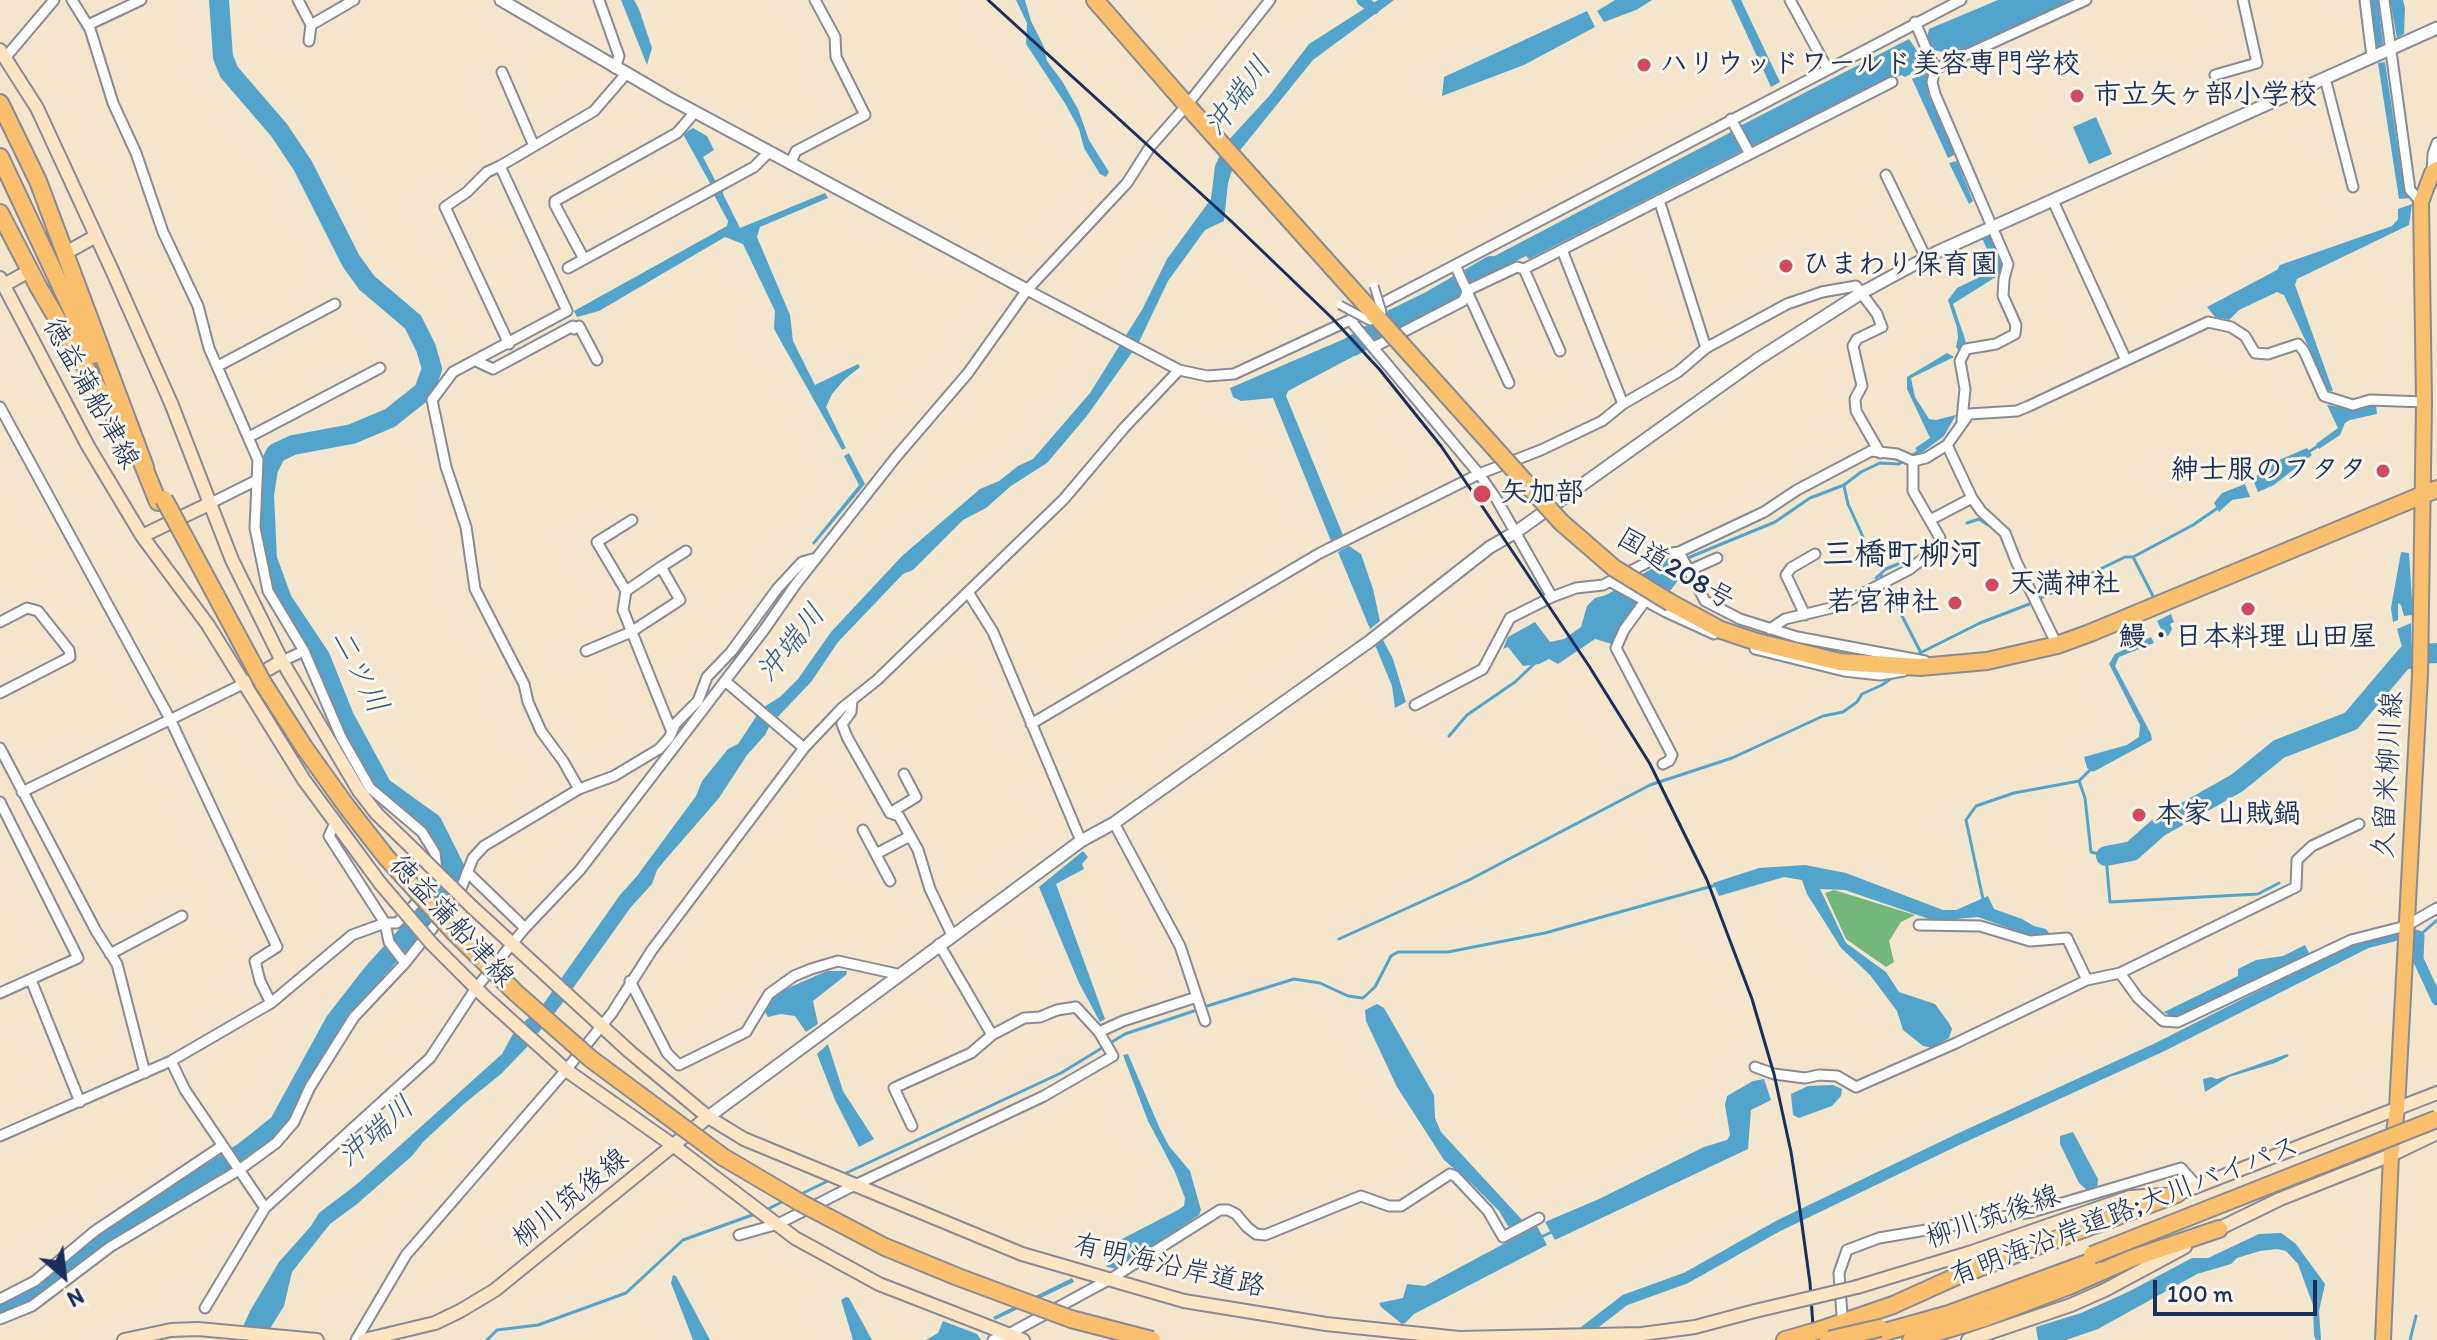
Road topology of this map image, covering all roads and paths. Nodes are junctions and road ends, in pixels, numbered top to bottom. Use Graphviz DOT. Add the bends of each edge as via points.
graph roads {
  1 [pos="54,0"];
  2 [pos="72,0"];
  3 [pos="141,0"];
  4 [pos="298,0"];
  5 [pos="354,0"];
  6 [pos="501,0"];
  7 [pos="599,0"];
  8 [pos="815,0"];
  9 [pos="1095,0"];
  10 [pos="1270,0"];
  11 [pos="1790,0"];
  12 [pos="1961,0"];
  13 [pos="2086,0"];
  14 [pos="2243,0"];
  15 [pos="2365,0"];
  16 [pos="2384,0"];
  17 [pos="1915,22"];
  18 [pos="88,25"];
  19 [pos="311,25"];
  20 [pos="2437,28"];
  21 [pos="309,41"];
  22 [pos="2388,50"];
  23 [pos="2,54"];
  24 [pos="2372,57"];
  25 [pos="1827,68"];
  26 [pos="1935,69"];
  27 [pos="621,71"];
  28 [pos="502,72"];
  29 [pos="2215,75"];
  30 [pos="2325,78"];
  31 [pos="1892,82"];
  32 [pos="0,103"];
  33 [pos="1189,107"];
  34 [pos="695,112"];
  35 [pos="1731,120"];
  36 [pos="2437,143"];
  37 [pos="534,146"];
  38 [pos="769,152"];
  39 [pos="1749,154"];
  40 [pos="0,157"];
  41 [pos="790,164"];
  42 [pos="500,166"];
  43 [pos="2434,171"];
  44 [pos="1886,175"];
  45 [pos="2353,187"];
  46 [pos="1659,200"];
  47 [pos="2053,201"];
  48 [pos="2421,202"];
  49 [pos="0,213"];
  50 [pos="1992,228"];
  51 [pos="96,236"];
  52 [pos="71,250"];
  53 [pos="1562,250"];
  54 [pos="1926,258"];
  55 [pos="584,259"];
  56 [pos="1455,265"];
  57 [pos="568,268"];
  58 [pos="1524,269"];
  59 [pos="22,275"];
  60 [pos="1,283"];
  61 [pos="1374,286"];
  62 [pos="1468,290"];
  63 [pos="1031,292"];
  64 [pos="1863,292"];
  65 [pos="335,304"];
  66 [pos="1340,305"];
  67 [pos="1378,318"];
  68 [pos="1353,323"];
  69 [pos="509,344"];
  70 [pos="1374,347"];
  71 [pos="1706,348"];
  72 [pos="1560,351"];
  73 [pos="597,360"];
  74 [pos="2126,360"];
  75 [pos="476,361"];
  76 [pos="218,366"];
  77 [pos="380,368"];
  78 [pos="1179,370"];
  79 [pos="1509,383"];
  80 [pos="2424,402"];
  81 [pos="1623,404"];
  82 [pos="0,407"];
  83 [pos="1962,420"];
  84 [pos="249,437"];
  85 [pos="1947,445"];
  86 [pos="1880,453"];
  87 [pos="1913,461"];
  88 [pos="145,467"];
  89 [pos="1479,474"];
  90 [pos="257,480"];
  91 [pos="2437,489"];
  92 [pos="2421,495"];
  93 [pos="1972,498"];
  94 [pos="161,501"];
  95 [pos="209,504"];
  96 [pos="632,520"];
  97 [pos="1930,520"];
  98 [pos="1516,532"];
  99 [pos="142,536"];
  100 [pos="686,551"];
  101 [pos="1679,552"];
  102 [pos="1815,554"];
  103 [pos="816,558"];
  104 [pos="1717,558"];
  105 [pos="661,567"];
  106 [pos="1690,570"];
  107 [pos="1614,584"];
  108 [pos="626,591"];
  109 [pos="968,592"];
  110 [pos="1552,597"];
  111 [pos="1648,602"];
  112 [pos="1805,615"];
  113 [pos="0,622"];
  114 [pos="1719,623"];
  115 [pos="1770,629"];
  116 [pos="631,632"];
  117 [pos="2057,645"];
  118 [pos="304,651"];
  119 [pos="586,651"];
  120 [pos="282,661"];
  121 [pos="1891,665"];
  122 [pos="729,683"];
  123 [pos="243,684"];
  124 [pos="0,693"];
  125 [pos="852,700"];
  126 [pos="1415,705"];
  127 [pos="170,719"];
  128 [pos="1031,724"];
  129 [pos="672,732"];
  130 [pos="801,745"];
  131 [pos="0,748"];
  132 [pos="1663,764"];
  133 [pos="904,774"];
  134 [pos="579,789"];
  135 [pos="22,792"];
  136 [pos="0,802"];
  137 [pos="890,813"];
  138 [pos="336,821"];
  139 [pos="1114,823"];
  140 [pos="2359,824"];
  141 [pos="863,830"];
  142 [pos="910,836"];
  143 [pos="1081,841"];
  144 [pos="876,854"];
  145 [pos="467,872"];
  146 [pos="890,881"];
  147 [pos="2437,908"];
  148 [pos="182,916"];
  149 [pos="385,923"];
  150 [pos="1919,925"];
  151 [pos="2406,926"];
  152 [pos="525,928"];
  153 [pos="952,935"];
  154 [pos="939,944"];
  155 [pos="516,948"];
  156 [pos="110,954"];
  157 [pos="405,963"];
  158 [pos="2120,973"];
  159 [pos="897,974"];
  160 [pos="31,980"];
  161 [pos="2087,980"];
  162 [pos="630,981"];
  163 [pos="476,988"];
  164 [pos="0,993"];
  165 [pos="1198,999"];
  166 [pos="271,1003"];
  167 [pos="1204,1018"];
  168 [pos="600,1024"];
  169 [pos="992,1035"];
  170 [pos="1101,1035"];
  171 [pos="171,1061"];
  172 [pos="562,1066"];
  173 [pos="1755,1067"];
  174 [pos="145,1073"];
  175 [pos="2437,1093"];
  176 [pos="80,1102"];
  177 [pos="2397,1109"];
  178 [pos="708,1117"];
  179 [pos="2437,1119"];
  180 [pos="912,1126"];
  181 [pos="2437,1126"];
  182 [pos="2437,1133"];
  183 [pos="0,1136"];
  184 [pos="222,1146"];
  185 [pos="674,1146"];
  186 [pos="2391,1155"];
  187 [pos="239,1170"];
  188 [pos="853,1186"];
  189 [pos="2197,1186"];
  190 [pos="2177,1194"];
  191 [pos="265,1208"];
  192 [pos="1539,1218"];
  193 [pos="773,1222"];
  194 [pos="2219,1229"];
  195 [pos="739,1235"];
  196 [pos="2092,1258"];
  197 [pos="1112,1278"];
  198 [pos="4,1297"];
  199 [pos="205,1308"];
  200 [pos="16,1313"];
  201 [pos="1842,1315"];
  202 [pos="0,1319"];
  203 [pos="1881,1331"];
  204 [pos="1007,1335"];
  205 [pos="1550,1335"];
  206 [pos="1824,1335"];
  207 [pos="1848,1337"];
  208 [pos="1515,1338"];
  209 [pos="131,1339"];
  210 [pos="317,1340"];
  211 [pos="356,1340"];
  212 [pos="364,1340"];
  213 [pos="993,1340"];
  214 [pos="1023,1340"];
  215 [pos="1130,1340"];
  216 [pos="1152,1340"];
  217 [pos="1785,1340"];
  218 [pos="1911,1340"];
  219 [pos="1968,1340"];
  220 [pos="2383,1340"];
  1 -- 23 [label="street"];
  2 -- 18 [label="street"];
  3 -- 18 [label="street"];
  4 -- 19 [label="street"];
  5 -- 19 [label="street"];
  6 -- 27 [label="street"];
  7 -- 27 [label="street"];
  8 -- 41 [label="street" via="865,115 796,151"];
  9 -- 33 [label="highway, 国道208号"];
  10 -- 33 [label="street"];
  11 -- 25 [label="street"];
  12 -- 17 [label="street"];
  13 -- 26 [label="street"];
  14 -- 29 [label="street" via="2257,63"];
  15 -- 24 [label="street"];
  16 -- 22 [label="street"];
  17 -- 25 [label="street"];
  17 -- 26 [label="street"];
  18 -- 76 [label="street" via="113,103"];
  19 -- 21 [label="street"];
  20 -- 22 [label="street"];
  22 -- 24 [label="street"];
  22 -- 48 [label="street" via="2410,190"];
  23 -- 51 [label="main road, 徳益蒲船津線" via="37,108"];
  24 -- 30 [label="street"];
  25 -- 35 [label="street"];
  26 -- 50 [label="street" via="1935,94"];
  27 -- 34 [label="street"];
  27 -- 37 [label="street" via="594,111"];
  28 -- 37 [label="street"];
  30 -- 45 [label="street"];
  30 -- 47 [label="street"];
  31 -- 39 [label="street"];
  32 -- 88 [label="highway" via="38,181"];
  33 -- 63 [label="street"];
  33 -- 67 [label="highway, 国道208号, bridge"];
  34 -- 38 [label="street"];
  34 -- 55 [label="street" via="664,141 555,201"];
  35 -- 39 [label="street"];
  35 -- 56 [label="street"];
  36 -- 43 [label="street"];
  37 -- 42 [label="street"];
  38 -- 41 [label="street"];
  38 -- 55 [label="street" via="758,165"];
  39 -- 46 [label="street"];
  40 -- 88 [label="highway"];
  41 -- 63 [label="street"];
  42 -- 69 [label="street" via="445,207"];
  42 -- 69 [label="street" via="567,311"];
  43 -- 48 [label="main road, 久留米柳川線"];
  44 -- 54 [label="street"];
  46 -- 53 [label="street"];
  46 -- 71 [label="street"];
  47 -- 50 [label="street"];
  47 -- 74 [label="street"];
  48 -- 80 [label="main road, 久留米柳川線"];
  49 -- 88 [label="highway"];
  50 -- 54 [label="street"];
  50 -- 83 [label="street" via="2008,264 2003,296 2015,334 1996,344 1966,349 1960,361 1965,389"];
  51 -- 52 [label="main road"];
  51 -- 95 [label="main road, 徳益蒲船津線" via="150,353"];
  53 -- 58 [label="street"];
  53 -- 81 [label="street"];
  54 -- 64 [label="street"];
  55 -- 57 [label="street"];
  56 -- 62 [label="street"];
  56 -- 68 [label="street"];
  58 -- 62 [label="street" via="1517,267"];
  58 -- 72 [label="street"];
  59 -- 60 [label="main road, 徳益蒲船津線"];
  60 -- 99 [label="main road, 徳益蒲船津線"];
  61 -- 67 [label="street, bridge" via="1382,312"];
  62 -- 70 [label="street" via="1463,301"];
  62 -- 79 [label="street"];
  63 -- 78 [label="street"];
  63 -- 103 [label="street"];
  64 -- 71 [label="street" via="1856,286 1787,304"];
  64 -- 86 [label="street" via="1882,327 1854,341 1862,386 1856,411"];
  64 -- 98 [label="street" via="1758,359"];
  65 -- 76 [label="street"];
  66 -- 67 [label="street, bridge" via="1370,321"];
  67 -- 121 [label="highway, 国道208号, bridge" via="1561,522 1614,568 1721,630 1840,662"];
  68 -- 70 [label="street"];
  68 -- 78 [label="street" via="1234,374"];
  69 -- 75 [label="street"];
  70 -- 89 [label="street"];
  71 -- 81 [label="street" via="1678,372"];
  73 -- 75 [label="street" via="579,326 573,326 493,369"];
  74 -- 80 [label="street" via="2208,322 2245,336 2255,353 2298,344 2324,396 2353,405 2370,400"];
  74 -- 83 [label="street" via="2017,411 1969,414"];
  75 -- 134 [label="street" via="453,372 432,400 466,527 475,589 524,684 541,731"];
  76 -- 84 [label="street"];
  77 -- 84 [label="street"];
  78 -- 109 [label="street" via="1064,499"];
  80 -- 92 [label="main road, 久留米柳川線"];
  81 -- 89 [label="street" via="1602,421"];
  82 -- 127 [label="street"];
  83 -- 85 [label="street"];
  84 -- 90 [label="street" via="258,460"];
  85 -- 87 [label="street"];
  85 -- 93 [label="street"];
  86 -- 87 [label="street"];
  86 -- 101 [label="street" via="1850,460 1764,512"];
  87 -- 97 [label="street" via="1913,491"];
  88 -- 94 [label="highway"];
  89 -- 98 [label="street"];
  89 -- 128 [label="street" via="1320,553"];
  90 -- 95 [label="street"];
  90 -- 118 [label="street" via="255,528 268,591"];
  91 -- 92 [label="highway, 国道208号"];
  92 -- 117 [label="highway, 国道208号"];
  92 -- 151 [label="main road, 久留米柳川線" via="2420,675"];
  93 -- 97 [label="street"];
  93 -- 117 [label="street" via="2005,533"];
  94 -- 215 [label="highway, bridge" via="258,686 333,799 448,935 533,1017 654,1117 797,1208 955,1283"];
  94 -- 216 [label="highway, bridge" via="263,683 347,807 453,931 591,1059 723,1157 885,1247 1071,1319"];
  95 -- 99 [label="main road"];
  95 -- 120 [label="main road, 徳益蒲船津線"];
  96 -- 108 [label="street" via="597,542"];
  97 -- 112 [label="street" via="1939,546 1910,569 1831,608"];
  98 -- 110 [label="street"];
  98 -- 139 [label="street"];
  99 -- 123 [label="main road, 徳益蒲船津線" via="208,625"];
  100 -- 105 [label="street"];
  101 -- 106 [label="street"];
  101 -- 107 [label="street" via="1664,554"];
  102 -- 112 [label="street" via="1786,575"];
  103 -- 122 [label="street"];
  103 -- 129 [label="street" via="802,562 777,589 707,677 698,701"];
  104 -- 106 [label="street"];
  105 -- 108 [label="street"];
  105 -- 116 [label="street" via="680,600"];
  106 -- 114 [label="street"];
  107 -- 110 [label="street"];
  107 -- 111 [label="street"];
  108 -- 116 [label="street" via="623,610"];
  109 -- 125 [label="street"];
  109 -- 128 [label="street" via="993,632"];
  110 -- 126 [label="street" via="1510,618 1483,669"];
  111 -- 114 [label="street"];
  111 -- 132 [label="street" via="1616,648 1672,755"];
  112 -- 115 [label="street"];
  113 -- 124 [label="street" via="27,608 38,611 70,657"];
  114 -- 115 [label="street"];
  114 -- 121 [label="street" via="1778,656 1818,666"];
  115 -- 121 [label="street" via="1845,647"];
  116 -- 119 [label="street"];
  116 -- 129 [label="street"];
  117 -- 121 [label="highway, 国道208号" via="1987,661"];
  118 -- 120 [label="street"];
  118 -- 149 [label="street" via="370,788 422,832 435,853 438,880 397,923"];
  120 -- 123 [label="main road"];
  120 -- 155 [label="main road, 徳益蒲船津線, bridge" via="377,814"];
  122 -- 130 [label="street"];
  122 -- 152 [label="street" via="580,870"];
  123 -- 127 [label="street"];
  123 -- 138 [label="main road, 徳益蒲船津線"];
  125 -- 130 [label="street"];
  125 -- 137 [label="street" via="842,724"];
  127 -- 135 [label="street"];
  127 -- 166 [label="street" via="277,947 255,961"];
  128 -- 143 [label="street"];
  129 -- 134 [label="street" via="659,749 614,776"];
  130 -- 162 [label="street"];
  131 -- 135 [label="street"];
  133 -- 137 [label="street" via="916,797"];
  134 -- 145 [label="street" via="484,846"];
  135 -- 156 [label="street"];
  136 -- 160 [label="street" via="78,958"];
  137 -- 142 [label="street" via="899,816"];
  138 -- 149 [label="street" via="329,836"];
  138 -- 163 [label="main road, 徳益蒲船津線, bridge" via="380,883"];
  139 -- 143 [label="street"];
  139 -- 165 [label="street" via="1180,946"];
  140 -- 158 [label="street" via="2312,846 2297,860 2296,887"];
  141 -- 144 [label="street"];
  142 -- 144 [label="street"];
  142 -- 153 [label="street"];
  143 -- 153 [label="street"];
  144 -- 146 [label="street"];
  145 -- 152 [label="street"];
  145 -- 157 [label="street" via="458,896"];
  147 -- 151 [label="street"];
  148 -- 156 [label="street"];
  149 -- 157 [label="street" via="389,942"];
  149 -- 166 [label="street" via="352,935"];
  150 -- 161 [label="street" via="1980,926 2030,941 2067,938"];
  151 -- 158 [label="street" via="2351,940 2178,1022 2163,1021"];
  151 -- 177 [label="main road, 久留米柳川線"];
  152 -- 155 [label="street"];
  153 -- 154 [label="street"];
  154 -- 159 [label="street"];
  154 -- 169 [label="street"];
  155 -- 163 [label="street"];
  155 -- 168 [label="main road, 徳益蒲船津線"];
  156 -- 174 [label="street"];
  157 -- 187 [label="street" via="354,1017 294,1122"];
  158 -- 161 [label="street"];
  159 -- 162 [label="street" via="838,961 794,976 769,994 746,1032 679,1065 667,1053"];
  159 -- 178 [label="street"];
  160 -- 164 [label="street"];
  160 -- 176 [label="street"];
  161 -- 173 [label="street" via="1856,1087 1837,1076 1805,1078"];
  162 -- 168 [label="street"];
  163 -- 172 [label="main road, 徳益蒲船津線"];
  163 -- 191 [label="street" via="430,1058"];
  165 -- 167 [label="street"];
  165 -- 170 [label="street" via="1123,1021"];
  166 -- 171 [label="street"];
  168 -- 172 [label="street"];
  168 -- 178 [label="main road, 徳益蒲船津線"];
  169 -- 170 [label="street" via="1024,1018 1076,1007"];
  169 -- 180 [label="street" via="971,1053 894,1088"];
  170 -- 188 [label="street" via="1113,1056 1044,1096"];
  171 -- 174 [label="street"];
  171 -- 184 [label="street"];
  172 -- 185 [label="main road, 徳益蒲船津線"];
  172 -- 211 [label="street" via="406,1255"];
  174 -- 176 [label="street"];
  175 -- 177 [label="main road, 柳川筑後線"];
  176 -- 183 [label="street"];
  177 -- 186 [label="main road, 久留米柳川線"];
  177 -- 189 [label="main road, 柳川筑後線"];
  178 -- 185 [label="main road, 柳川筑後線"];
  178 -- 188 [label="main road, 有明海沿岸道路" via="744,1139"];
  179 -- 196 [label="highway, 有明海沿岸道路;大川バイパス, bridge"];
  181 -- 196 [label="highway, 有明海沿岸道路;大川バイパス, bridge"];
  182 -- 186 [label="main road"];
  184 -- 187 [label="street"];
  184 -- 198 [label="street" via="95,1231 35,1281"];
  185 -- 193 [label="main road"];
  185 -- 212 [label="main road, 柳川筑後線" via="495,1290 435,1323"];
  186 -- 194 [label="main road"];
  186 -- 220 [label="main road, 久留米柳川線"];
  187 -- 191 [label="street"];
  187 -- 200 [label="street" via="110,1247"];
  188 -- 193 [label="street"];
  188 -- 197 [label="main road, 有明海沿岸道路" via="1022,1254"];
  189 -- 190 [label="main road, 柳川筑後線"];
  189 -- 201 [label="street" via="2181,1168 2032,1212 1879,1238 1847,1250 1839,1273"];
  190 -- 205 [label="main road, 柳川筑後線, bridge" via="2130,1197 1857,1287 1695,1327 1642,1334"];
  190 -- 206 [label="highway" via="1955,1277"];
  191 -- 199 [label="street"];
  192 -- 197 [label="street" via="1503,1237 1488,1211 1450,1174 1401,1206 1361,1196 1265,1235 1256,1234 1236,1214 1220,1210"];
  193 -- 195 [label="street"];
  193 -- 204 [label="main road" via="879,1284"];
  194 -- 218 [label="highway" via="1985,1318"];
  194 -- 219 [label="main road" via="2105,1290"];
  196 -- 203 [label="highway, 有明海沿岸道路;大川バイパス" via="1949,1314"];
  197 -- 204 [label="street"];
  197 -- 208 [label="main road, 有明海沿岸道路" via="1184,1301 1326,1324 1459,1338"];
  198 -- 200 [label="street"];
  200 -- 202 [label="street"];
  203 -- 206 [label="highway, 有明海沿岸道路;大川バイパス, bridge"];
  203 -- 207 [label="highway, 有明海沿岸道路;大川バイパス"];
  204 -- 213 [label="street"];
  204 -- 214 [label="main road"];
  205 -- 208 [label="main road, 有明海沿岸道路"];
  206 -- 217 [label="highway, bridge"];
  209 -- 210 [label="main road" via="198,1329"];
}
